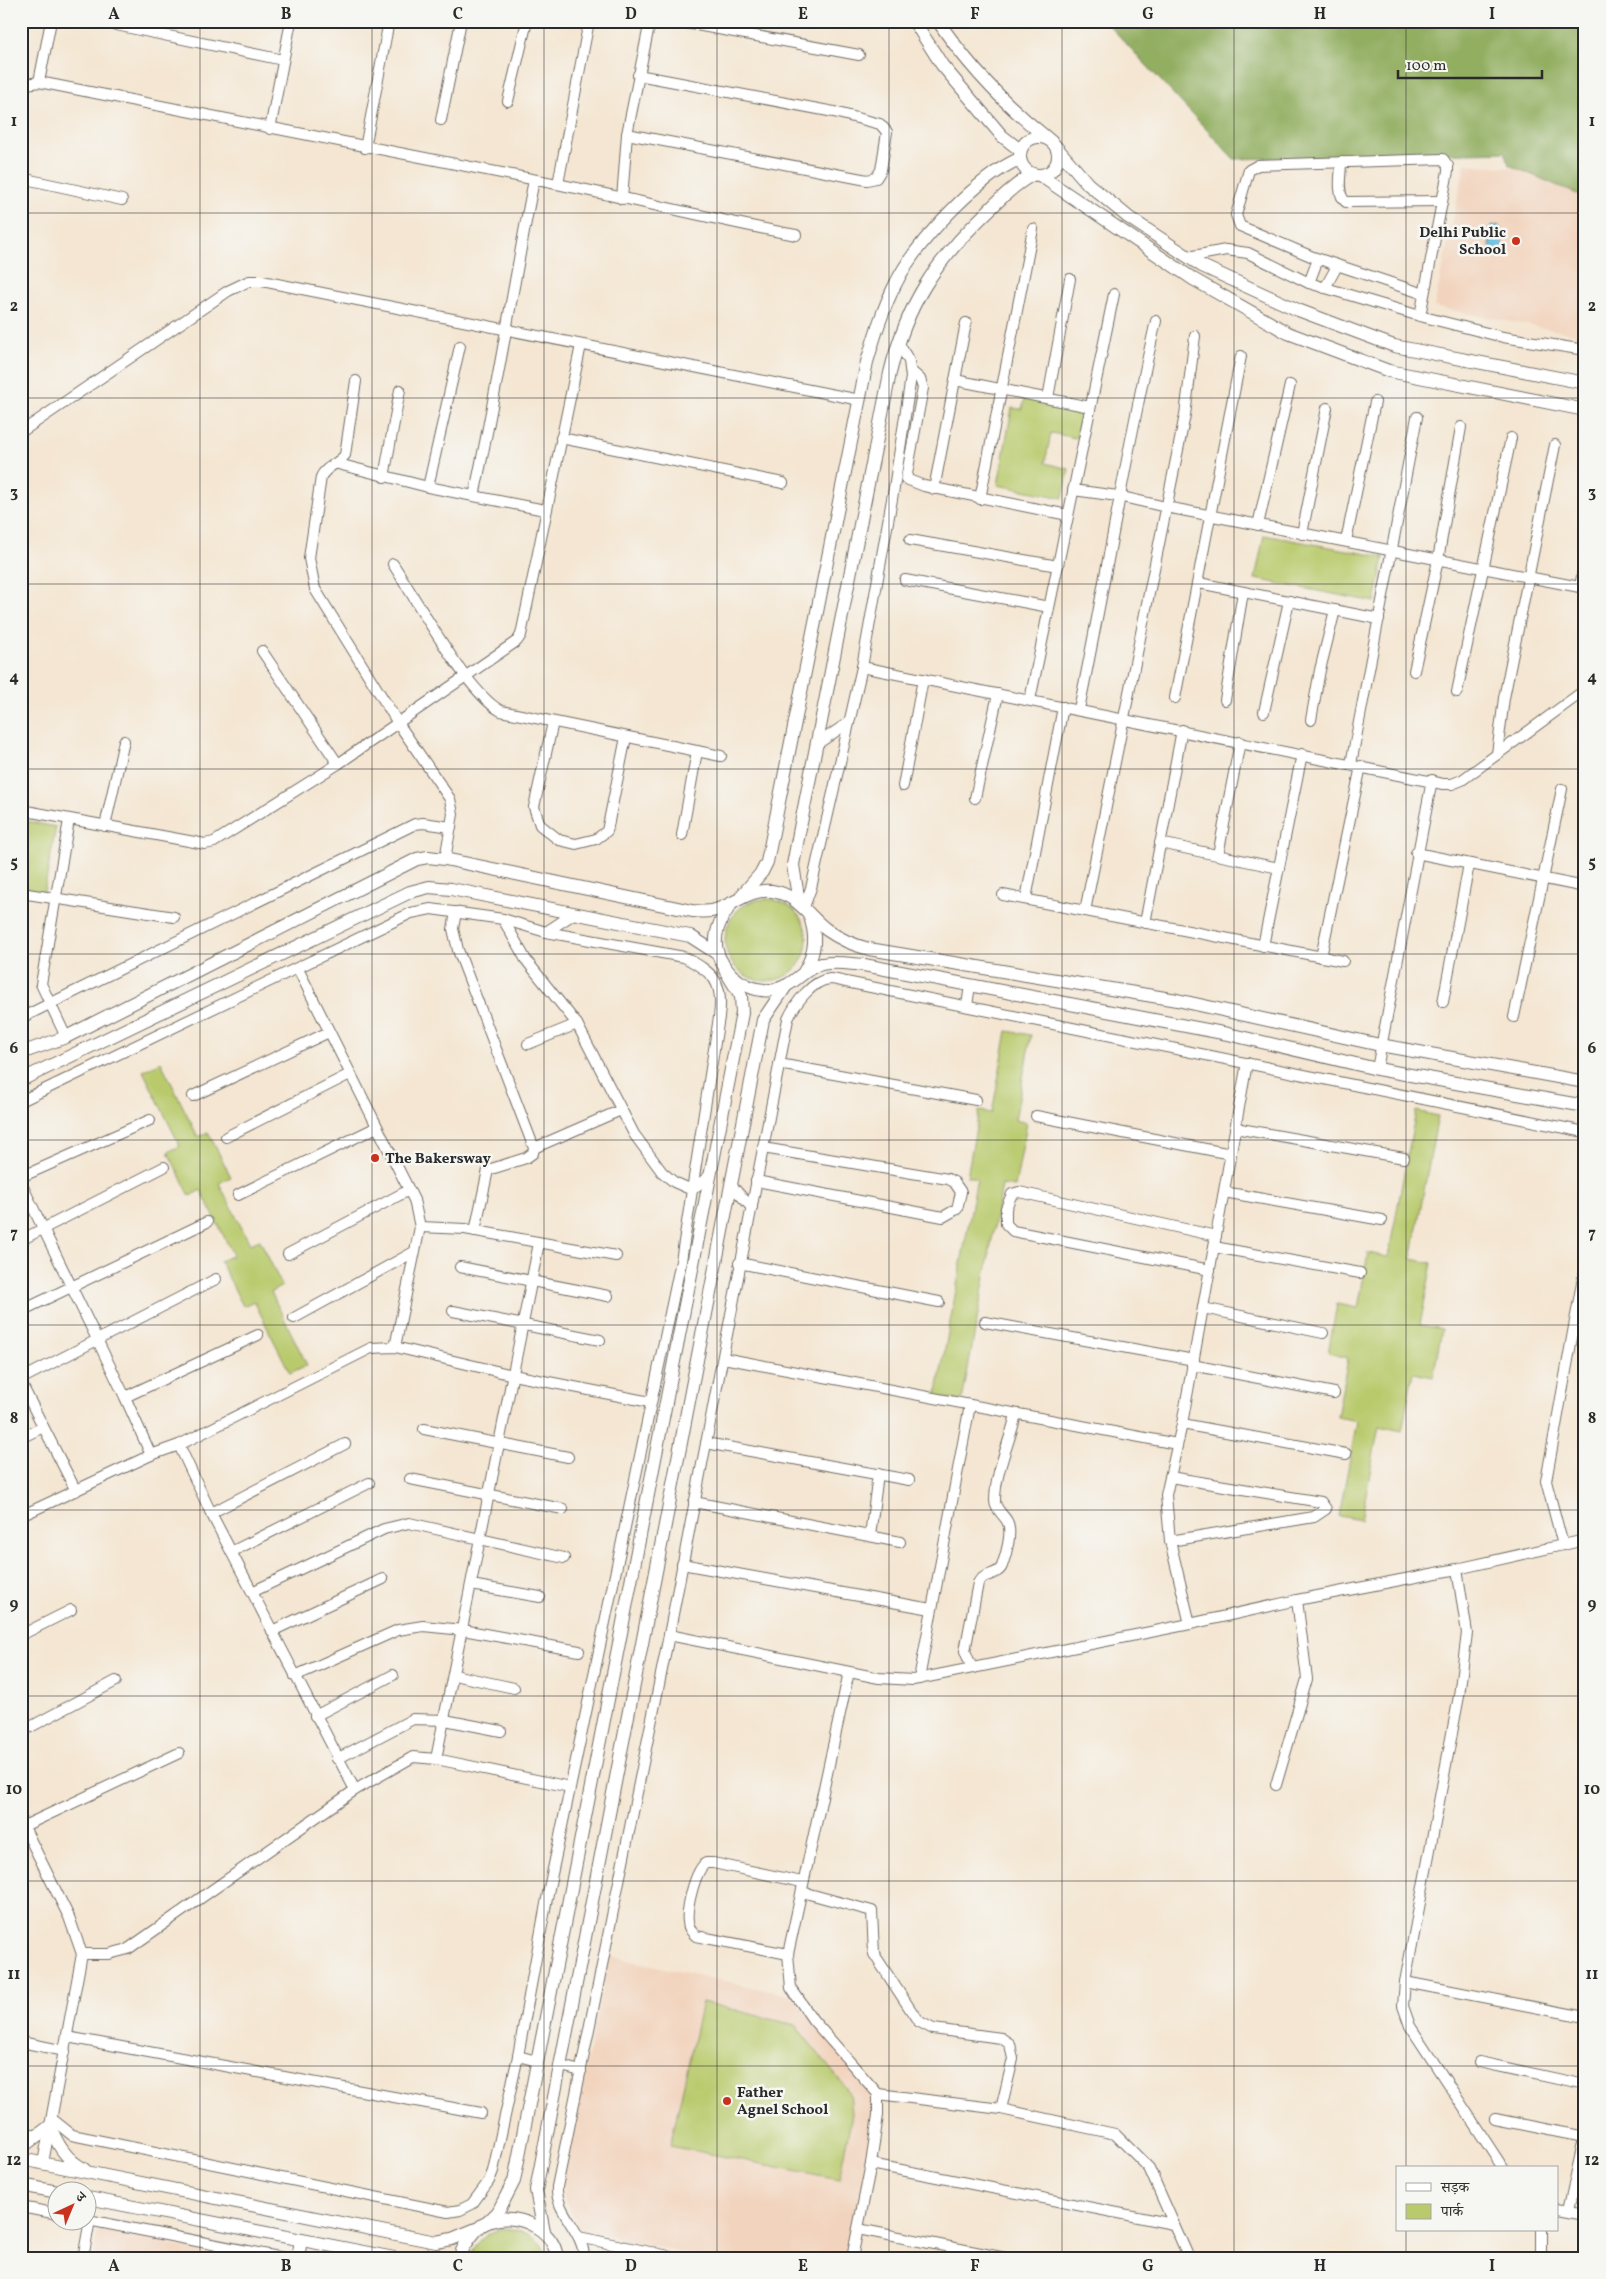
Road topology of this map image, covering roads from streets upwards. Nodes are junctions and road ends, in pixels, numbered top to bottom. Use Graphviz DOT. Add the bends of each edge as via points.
graph roads {
  1 [pos="51,21"];
  2 [pos="97,21"];
  3 [pos="291,21"];
  4 [pos="388,21"];
  5 [pos="461,21"];
  6 [pos="527,21"];
  7 [pos="588,21"];
  8 [pos="650,21"];
  9 [pos="675,21"];
  10 [pos="914,21"];
  11 [pos="938,21"];
  12 [pos="860,55"];
  13 [pos="283,60"];
  14 [pos="638,76"];
  15 [pos="39,82"];
  16 [pos="21,85"];
  17 [pos="508,101"];
  18 [pos="441,120"];
  19 [pos="270,129"];
  20 [pos="628,134"];
  21 [pos="1047,138"];
  22 [pos="365,148"];
  23 [pos="1057,148"];
  24 [pos="1019,154"];
  25 [pos="1341,162"];
  26 [pos="1037,175"];
  27 [pos="21,178"];
  28 [pos="534,180"];
  29 [pos="558,184"];
  30 [pos="622,199"];
  31 [pos="122,200"];
  32 [pos="1442,201"];
  33 [pos="1033,229"];
  34 [pos="796,235"];
  35 [pos="1188,256"];
  36 [pos="1318,259"];
  37 [pos="1337,266"];
  38 [pos="1070,279"];
  39 [pos="1309,283"];
  40 [pos="1326,288"];
  41 [pos="1114,294"];
  42 [pos="1424,294"];
  43 [pos="1420,316"];
  44 [pos="1156,321"];
  45 [pos="966,323"];
  46 [pos="505,330"];
  47 [pos="1195,336"];
  48 [pos="898,342"];
  49 [pos="581,345"];
  50 [pos="460,346"];
  51 [pos="1585,350"];
  52 [pos="1241,356"];
  53 [pos="911,371"];
  54 [pos="955,380"];
  55 [pos="356,381"];
  56 [pos="1585,382"];
  57 [pos="1290,385"];
  58 [pos="1002,389"];
  59 [pos="400,390"];
  60 [pos="1048,398"];
  61 [pos="860,400"];
  62 [pos="1375,402"];
  63 [pos="1090,407"];
  64 [pos="1327,408"];
  65 [pos="1585,410"];
  66 [pos="1417,417"];
  67 [pos="1461,427"];
  68 [pos="21,432"];
  69 [pos="561,438"];
  70 [pos="1511,438"];
  71 [pos="1555,445"];
  72 [pos="338,464"];
  73 [pos="384,477"];
  74 [pos="783,483"];
  75 [pos="428,487"];
  76 [pos="934,489"];
  77 [pos="1074,490"];
  78 [pos="474,496"];
  79 [pos="1118,496"];
  80 [pos="980,499"];
  81 [pos="1166,507"];
  82 [pos="545,510"];
  83 [pos="1068,515"];
  84 [pos="1212,516"];
  85 [pos="1258,525"];
  86 [pos="1302,534"];
  87 [pos="910,540"];
  88 [pos="1346,541"];
  89 [pos="1392,551"];
  90 [pos="1438,560"];
  91 [pos="1585,560"];
  92 [pos="393,564"];
  93 [pos="1058,566"];
  94 [pos="1484,569"];
  95 [pos="1529,578"];
  96 [pos="905,580"];
  97 [pos="1199,583"];
  98 [pos="1582,588"];
  99 [pos="1244,592"];
  100 [pos="1289,601"];
  101 [pos="1049,607"];
  102 [pos="1335,610"];
  103 [pos="1379,619"];
  104 [pos="262,651"];
  105 [pos="862,667"];
  106 [pos="1414,672"];
  107 [pos="465,675"];
  108 [pos="923,679"];
  109 [pos="1585,690"];
  110 [pos="1457,692"];
  111 [pos="998,694"];
  112 [pos="1175,698"];
  113 [pos="1030,700"];
  114 [pos="1225,700"];
  115 [pos="1064,707"];
  116 [pos="1079,709"];
  117 [pos="1264,712"];
  118 [pos="1124,719"];
  119 [pos="1311,720"];
  120 [pos="553,722"];
  121 [pos="398,723"];
  122 [pos="848,723"];
  123 [pos="1182,730"];
  124 [pos="626,737"];
  125 [pos="124,741"];
  126 [pos="1240,742"];
  127 [pos="816,744"];
  128 [pos="698,751"];
  129 [pos="1302,754"];
  130 [pos="1497,754"];
  131 [pos="721,756"];
  132 [pos="338,764"];
  133 [pos="1356,765"];
  134 [pos="1432,780"];
  135 [pos="903,786"];
  136 [pos="1562,789"];
  137 [pos="976,798"];
  138 [pos="21,810"];
  139 [pos="69,820"];
  140 [pos="105,826"];
  141 [pos="451,827"];
  142 [pos="682,835"];
  143 [pos="1160,843"];
  144 [pos="1416,853"];
  145 [pos="1218,855"];
  146 [pos="445,858"];
  147 [pos="1469,864"];
  148 [pos="1279,868"];
  149 [pos="1541,878"];
  150 [pos="1585,887"];
  151 [pos="21,893"];
  152 [pos="1003,895"];
  153 [pos="1026,899"];
  154 [pos="55,900"];
  155 [pos="736,900"];
  156 [pos="804,908"];
  157 [pos="1085,911"];
  158 [pos="456,912"];
  159 [pos="575,913"];
  160 [pos="174,917"];
  161 [pos="503,919"];
  162 [pos="1145,923"];
  163 [pos="546,932"];
  164 [pos="1263,946"];
  165 [pos="718,954"];
  166 [pos="1321,957"];
  167 [pos="1343,961"];
  168 [pos="298,969"];
  169 [pos="725,970"];
  170 [pos="804,972"];
  171 [pos="970,985"];
  172 [pos="786,986"];
  173 [pos="1443,1002"];
  174 [pos="50,1004"];
  175 [pos="967,1006"];
  176 [pos="1514,1017"];
  177 [pos="21,1018"];
  178 [pos="577,1024"];
  179 [pos="329,1032"];
  180 [pos="66,1037"];
  181 [pos="528,1044"];
  182 [pos="1380,1045"];
  183 [pos="21,1053"];
  184 [pos="1247,1063"];
  185 [pos="779,1064"];
  186 [pos="1376,1069"];
  187 [pos="350,1074"];
  188 [pos="21,1080"];
  189 [pos="1585,1082"];
  190 [pos="192,1096"];
  191 [pos="976,1100"];
  192 [pos="21,1102"];
  193 [pos="1585,1106"];
  194 [pos="621,1110"];
  195 [pos="1036,1116"];
  196 [pos="150,1120"];
  197 [pos="377,1127"];
  198 [pos="1235,1128"];
  199 [pos="1585,1132"];
  200 [pos="226,1137"];
  201 [pos="534,1148"];
  202 [pos="763,1148"];
  203 [pos="1231,1154"];
  204 [pos="1404,1158"];
  205 [pos="164,1168"];
  206 [pos="710,1175"];
  207 [pos="21,1177"];
  208 [pos="756,1182"];
  209 [pos="21,1183"];
  210 [pos="732,1186"];
  211 [pos="409,1190"];
  212 [pos="692,1190"];
  213 [pos="1224,1192"];
  214 [pos="238,1195"];
  215 [pos="752,1208"];
  216 [pos="1382,1220"];
  217 [pos="207,1222"];
  218 [pos="420,1227"];
  219 [pos="45,1228"];
  220 [pos="475,1231"];
  221 [pos="1216,1236"];
  222 [pos="21,1240"];
  223 [pos="539,1242"];
  224 [pos="1214,1247"];
  225 [pos="414,1252"];
  226 [pos="288,1254"];
  227 [pos="616,1256"];
  228 [pos="739,1263"];
  229 [pos="1585,1266"];
  230 [pos="460,1267"];
  231 [pos="1210,1270"];
  232 [pos="1360,1273"];
  233 [pos="216,1279"];
  234 [pos="531,1281"];
  235 [pos="72,1286"];
  236 [pos="608,1296"];
  237 [pos="939,1302"];
  238 [pos="1203,1308"];
  239 [pos="453,1310"];
  240 [pos="21,1311"];
  241 [pos="294,1318"];
  242 [pos="986,1322"];
  243 [pos="521,1324"];
  244 [pos="1323,1333"];
  245 [pos="258,1335"];
  246 [pos="98,1340"];
  247 [pos="600,1340"];
  248 [pos="395,1347"];
  249 [pos="724,1358"];
  250 [pos="1193,1362"];
  251 [pos="513,1374"];
  252 [pos="21,1381"];
  253 [pos="1334,1393"];
  254 [pos="125,1396"];
  255 [pos="650,1402"];
  256 [pos="970,1405"];
  257 [pos="1016,1414"];
  258 [pos="1182,1424"];
  259 [pos="44,1427"];
  260 [pos="424,1429"];
  261 [pos="21,1438"];
  262 [pos="498,1443"];
  263 [pos="706,1443"];
  264 [pos="345,1444"];
  265 [pos="1177,1444"];
  266 [pos="179,1445"];
  267 [pos="1346,1454"];
  268 [pos="151,1455"];
  269 [pos="568,1457"];
  270 [pos="878,1474"];
  271 [pos="1170,1477"];
  272 [pos="410,1479"];
  273 [pos="909,1480"];
  274 [pos="368,1483"];
  275 [pos="76,1491"];
  276 [pos="488,1495"];
  277 [pos="694,1502"];
  278 [pos="563,1509"];
  279 [pos="211,1513"];
  280 [pos="21,1516"];
  281 [pos="870,1536"];
  282 [pos="480,1539"];
  283 [pos="1585,1540"];
  284 [pos="1170,1541"];
  285 [pos="900,1542"];
  286 [pos="1563,1545"];
  287 [pos="231,1552"];
  288 [pos="564,1558"];
  289 [pos="682,1564"];
  290 [pos="1457,1569"];
  291 [pos="383,1580"];
  292 [pos="471,1585"];
  293 [pos="252,1592"];
  294 [pos="540,1598"];
  295 [pos="1298,1600"];
  296 [pos="931,1609"];
  297 [pos="72,1610"];
  298 [pos="1190,1624"];
  299 [pos="462,1630"];
  300 [pos="272,1631"];
  301 [pos="21,1634"];
  302 [pos="669,1635"];
  303 [pos="579,1651"];
  304 [pos="972,1668"];
  305 [pos="849,1672"];
  306 [pos="393,1675"];
  307 [pos="454,1675"];
  308 [pos="295,1676"];
  309 [pos="919,1679"];
  310 [pos="116,1681"];
  311 [pos="514,1688"];
  312 [pos="316,1716"];
  313 [pos="445,1720"];
  314 [pos="501,1731"];
  315 [pos="21,1732"];
  316 [pos="179,1753"];
  317 [pos="338,1759"];
  318 [pos="436,1759"];
  319 [pos="1276,1785"];
  320 [pos="570,1787"];
  321 [pos="355,1790"];
  322 [pos="22,1824"];
  323 [pos="802,1887"];
  324 [pos="82,1954"];
  325 [pos="788,1954"];
  326 [pos="1405,1982"];
  327 [pos="1585,2017"];
  328 [pos="67,2036"];
  329 [pos="21,2042"];
  330 [pos="65,2051"];
  331 [pos="518,2056"];
  332 [pos="538,2061"];
  333 [pos="1479,2062"];
  334 [pos="561,2066"];
  335 [pos="581,2071"];
  336 [pos="1585,2085"];
  337 [pos="878,2094"];
  338 [pos="1001,2109"];
  339 [pos="481,2113"];
  340 [pos="1495,2119"];
  341 [pos="51,2123"];
  342 [pos="21,2133"];
  343 [pos="38,2136"];
  344 [pos="1585,2136"];
  345 [pos="21,2148"];
  346 [pos="21,2159"];
  347 [pos="43,2163"];
  348 [pos="871,2164"];
  349 [pos="1502,2166"];
  350 [pos="92,2173"];
  351 [pos="21,2185"];
  352 [pos="48,2190"];
  353 [pos="98,2200"];
  354 [pos="21,2207"];
  355 [pos="1563,2210"];
  356 [pos="48,2212"];
  357 [pos="1585,2214"];
  358 [pos="98,2222"];
  359 [pos="488,2222"];
  360 [pos="1173,2224"];
  361 [pos="858,2229"];
  362 [pos="476,2230"];
  363 [pos="87,2232"];
  364 [pos="544,2232"];
  365 [pos="1541,2232"];
  366 [pos="579,2237"];
  367 [pos="302,2240"];
  368 [pos="560,2256"];
  369 [pos="82,2258"];
  370 [pos="284,2258"];
  371 [pos="298,2258"];
  372 [pos="394,2258"];
  373 [pos="460,2258"];
  374 [pos="584,2258"];
  375 [pos="678,2258"];
  376 [pos="852,2258"];
  377 [pos="1006,2258"];
  378 [pos="1189,2258"];
  379 [pos="1541,2258"];
  1 -- 15 [label="street"];
  2 -- 13 [label="street"];
  3 -- 13 [label="street"];
  4 -- 22 [label="street"];
  5 -- 18 [label="street"];
  6 -- 17 [label="street"];
  7 -- 29 [label="street"];
  8 -- 14 [label="street"];
  9 -- 12 [label="street"];
  10 -- 24 [label="street" via="942,65"];
  11 -- 21 [label="street" via="988,86"];
  13 -- 19 [label="street"];
  14 -- 20 [label="street"];
  14 -- 20 [label="street" via="834,112 880,124 886,132 881,170 876,178 867,180"];
  15 -- 16 [label="street"];
  15 -- 19 [label="street"];
  19 -- 22 [label="street"];
  20 -- 30 [label="street"];
  21 -- 23 [label="street"];
  21 -- 24 [label="street" via="1032,137 1024,142"];
  22 -- 28 [label="street"];
  23 -- 26 [label="street" via="1056,166 1049,173"];
  23 -- 35 [label="street" via="1088,184 1122,212"];
  24 -- 26 [label="street" via="1022,167"];
  24 -- 61 [label="street" via="981,184 942,222 897,281 878,326"];
  25 -- 32 [label="street" via="1340,193 1346,202"];
  25 -- 32 [label="street" via="1443,159 1448,166"];
  25 -- 36 [label="street" via="1253,167 1246,174 1237,209 1238,224 1244,228"];
  26 -- 48 [label="street" via="1009,190 940,262 916,299"];
  26 -- 65 [label="street" via="1193,279 1288,333 1389,371"];
  27 -- 31 [label="street"];
  28 -- 29 [label="street"];
  28 -- 46 [label="street"];
  29 -- 30 [label="street"];
  30 -- 34 [label="street"];
  32 -- 42 [label="street"];
  33 -- 58 [label="street"];
  35 -- 39 [label="street" via="1226,250 1248,253"];
  35 -- 56 [label="street" via="1202,266 1298,310 1394,346"];
  36 -- 37 [label="street"];
  36 -- 39 [label="street"];
  37 -- 40 [label="street"];
  37 -- 42 [label="street"];
  38 -- 60 [label="street"];
  39 -- 40 [label="street"];
  40 -- 43 [label="street"];
  41 -- 63 [label="street"];
  42 -- 43 [label="street"];
  43 -- 51 [label="street" via="1503,337"];
  44 -- 79 [label="street"];
  45 -- 54 [label="street"];
  46 -- 49 [label="street"];
  46 -- 68 [label="street" via="262,281 249,282 228,291"];
  46 -- 78 [label="street" via="493,408"];
  47 -- 81 [label="street" via="1185,415"];
  48 -- 53 [label="street"];
  48 -- 127 [label="street"];
  49 -- 61 [label="street"];
  49 -- 69 [label="street"];
  50 -- 75 [label="street"];
  52 -- 84 [label="street"];
  53 -- 76 [label="street" via="920,379 923,388 905,475 912,483"];
  53 -- 105 [label="street"];
  54 -- 58 [label="street"];
  54 -- 76 [label="street"];
  55 -- 72 [label="street" via="347,446"];
  57 -- 85 [label="street"];
  58 -- 60 [label="street"];
  58 -- 80 [label="street"];
  59 -- 73 [label="street"];
  60 -- 63 [label="street"];
  61 -- 155 [label="street" via="767,862"];
  62 -- 88 [label="street"];
  63 -- 77 [label="street"];
  64 -- 86 [label="street"];
  66 -- 89 [label="street"];
  67 -- 90 [label="street"];
  69 -- 74 [label="street"];
  69 -- 82 [label="street"];
  70 -- 94 [label="street"];
  71 -- 95 [label="street"];
  72 -- 73 [label="street"];
  72 -- 121 [label="street" via="327,469 321,478 309,565 315,588"];
  73 -- 75 [label="street"];
  75 -- 78 [label="street"];
  76 -- 80 [label="street"];
  77 -- 79 [label="street"];
  77 -- 83 [label="street"];
  78 -- 82 [label="street"];
  79 -- 81 [label="street"];
  79 -- 116 [label="street"];
  80 -- 83 [label="street"];
  81 -- 84 [label="street"];
  81 -- 118 [label="street"];
  82 -- 107 [label="street" via="521,635 517,641"];
  83 -- 93 [label="street"];
  84 -- 85 [label="street"];
  84 -- 97 [label="street"];
  85 -- 86 [label="street"];
  86 -- 88 [label="street"];
  87 -- 93 [label="street"];
  88 -- 89 [label="street"];
  89 -- 90 [label="street"];
  89 -- 103 [label="street"];
  90 -- 94 [label="street"];
  90 -- 106 [label="street"];
  91 -- 98 [label="street"];
  92 -- 107 [label="street"];
  93 -- 101 [label="street"];
  94 -- 95 [label="street"];
  94 -- 110 [label="street"];
  95 -- 98 [label="street"];
  95 -- 130 [label="street" via="1504,698"];
  96 -- 101 [label="street"];
  97 -- 99 [label="street"];
  97 -- 112 [label="street"];
  99 -- 100 [label="street"];
  99 -- 114 [label="street"];
  100 -- 102 [label="street"];
  100 -- 117 [label="street"];
  101 -- 113 [label="street"];
  102 -- 103 [label="street"];
  102 -- 119 [label="street"];
  103 -- 133 [label="street"];
  104 -- 132 [label="street"];
  105 -- 108 [label="street"];
  105 -- 122 [label="street"];
  107 -- 120 [label="street" via="501,711"];
  107 -- 121 [label="street"];
  108 -- 111 [label="street"];
  108 -- 135 [label="street"];
  109 -- 130 [label="street"];
  111 -- 113 [label="street"];
  111 -- 137 [label="street"];
  113 -- 115 [label="street"];
  115 -- 116 [label="street"];
  115 -- 153 [label="street"];
  116 -- 118 [label="street"];
  118 -- 123 [label="street"];
  118 -- 157 [label="street"];
  120 -- 124 [label="street"];
  120 -- 124 [label="street" via="534,808 540,825 568,844 582,844 607,831"];
  121 -- 132 [label="street"];
  121 -- 141 [label="street" via="450,799"];
  122 -- 127 [label="street"];
  122 -- 156 [label="street"];
  123 -- 126 [label="street"];
  123 -- 143 [label="street"];
  124 -- 128 [label="street"];
  125 -- 140 [label="street"];
  126 -- 129 [label="street"];
  126 -- 145 [label="street"];
  127 -- 156 [label="street" via="793,866"];
  128 -- 131 [label="street"];
  128 -- 142 [label="street"];
  129 -- 133 [label="street"];
  129 -- 148 [label="street"];
  130 -- 134 [label="street" via="1462,780 1452,784"];
  132 -- 140 [label="street" via="214,842 205,844"];
  133 -- 134 [label="street"];
  133 -- 166 [label="street"];
  134 -- 144 [label="street"];
  136 -- 149 [label="street"];
  138 -- 139 [label="street"];
  139 -- 140 [label="street"];
  139 -- 154 [label="street"];
  141 -- 146 [label="street"];
  141 -- 174 [label="street" via="415,824"];
  143 -- 145 [label="street"];
  143 -- 162 [label="street"];
  144 -- 147 [label="street"];
  144 -- 182 [label="street"];
  145 -- 148 [label="street"];
  146 -- 155 [label="street" via="692,911 711,911"];
  146 -- 180 [label="street" via="417,859"];
  147 -- 149 [label="street"];
  147 -- 173 [label="street"];
  148 -- 164 [label="street"];
  149 -- 150 [label="street"];
  149 -- 176 [label="street"];
  151 -- 154 [label="street"];
  152 -- 153 [label="street"];
  153 -- 157 [label="street"];
  154 -- 160 [label="street"];
  154 -- 174 [label="street" via="41,984"];
  155 -- 156 [label="street" via="756,891 772,891 788,896"];
  155 -- 165 [label="street" via="721,918 716,936"];
  156 -- 170 [label="street" via="815,941 812,958"];
  156 -- 182 [label="street" via="846,943 869,949 1177,1000"];
  157 -- 162 [label="street"];
  158 -- 161 [label="street"];
  158 -- 168 [label="street" via="431,909 411,913"];
  158 -- 201 [label="street" via="452,929 458,950"];
  159 -- 163 [label="street"];
  159 -- 165 [label="street" via="690,936"];
  159 -- 188 [label="street" via="451,889 429,887 410,892"];
  161 -- 163 [label="street"];
  161 -- 178 [label="street" via="526,960"];
  162 -- 164 [label="street"];
  163 -- 212 [label="street" via="684,957 703,968 717,983 721,1001"];
  164 -- 166 [label="street"];
  165 -- 169 [label="street"];
  166 -- 167 [label="street"];
  168 -- 179 [label="street"];
  168 -- 192 [label="street"];
  169 -- 172 [label="street" via="753,988 770,990"];
  169 -- 206 [label="street" via="741,996 742,1013"];
  170 -- 171 [label="street" via="821,964 843,964"];
  170 -- 172 [label="street"];
  171 -- 175 [label="street"];
  171 -- 186 [label="street" via="1228,1034"];
  172 -- 210 [label="street" via="763,1020"];
  174 -- 177 [label="street"];
  174 -- 180 [label="street"];
  175 -- 184 [label="street"];
  175 -- 185 [label="street" via="829,979 814,987 792,1008"];
  178 -- 181 [label="street"];
  178 -- 194 [label="street"];
  179 -- 187 [label="street"];
  179 -- 190 [label="street"];
  180 -- 183 [label="street"];
  182 -- 186 [label="street"];
  182 -- 189 [label="street"];
  184 -- 198 [label="street"];
  184 -- 199 [label="street"];
  185 -- 191 [label="street"];
  185 -- 202 [label="street"];
  186 -- 193 [label="street"];
  187 -- 197 [label="street"];
  187 -- 200 [label="street"];
  194 -- 201 [label="street"];
  194 -- 212 [label="street" via="662,1172"];
  195 -- 203 [label="street"];
  196 -- 207 [label="street"];
  197 -- 211 [label="street"];
  197 -- 214 [label="street"];
  198 -- 203 [label="street"];
  198 -- 204 [label="street"];
  201 -- 220 [label="street" via="534,1153 526,1158 488,1170"];
  202 -- 208 [label="street"];
  202 -- 208 [label="street" via="948,1179 961,1192 957,1209 943,1217"];
  203 -- 213 [label="street"];
  205 -- 219 [label="street"];
  206 -- 212 [label="street"];
  206 -- 332 [label="street"];
  208 -- 215 [label="street"];
  209 -- 219 [label="street"];
  210 -- 215 [label="street"];
  210 -- 334 [label="street"];
  211 -- 218 [label="street"];
  211 -- 226 [label="street"];
  212 -- 255 [label="street" via="681,1261"];
  213 -- 216 [label="street"];
  213 -- 221 [label="street"];
  215 -- 228 [label="street"];
  217 -- 235 [label="street"];
  218 -- 220 [label="street"];
  218 -- 225 [label="street"];
  219 -- 222 [label="street"];
  219 -- 235 [label="street"];
  220 -- 223 [label="street"];
  221 -- 224 [label="street"];
  221 -- 231 [label="street" via="1019,1192 1012,1194 1006,1208 1006,1224 1013,1231"];
  223 -- 227 [label="street"];
  223 -- 234 [label="street"];
  224 -- 231 [label="street"];
  224 -- 232 [label="street"];
  225 -- 241 [label="street"];
  225 -- 248 [label="street"];
  228 -- 237 [label="street"];
  228 -- 249 [label="street"];
  229 -- 286 [label="street" via="1546,1481"];
  230 -- 234 [label="street"];
  231 -- 238 [label="street"];
  233 -- 246 [label="street"];
  234 -- 236 [label="street"];
  234 -- 243 [label="street"];
  235 -- 240 [label="street"];
  235 -- 246 [label="street"];
  238 -- 244 [label="street"];
  238 -- 250 [label="street"];
  239 -- 243 [label="street"];
  242 -- 250 [label="street"];
  243 -- 247 [label="street"];
  243 -- 251 [label="street"];
  245 -- 254 [label="street"];
  246 -- 252 [label="street"];
  246 -- 254 [label="street"];
  248 -- 251 [label="street"];
  248 -- 266 [label="street" via="360,1352"];
  249 -- 256 [label="street"];
  249 -- 263 [label="street"];
  250 -- 253 [label="street"];
  250 -- 258 [label="street"];
  251 -- 255 [label="street"];
  251 -- 262 [label="street"];
  252 -- 259 [label="street"];
  254 -- 268 [label="street"];
  255 -- 320 [label="street"];
  256 -- 257 [label="street"];
  256 -- 296 [label="street"];
  257 -- 265 [label="street"];
  257 -- 304 [label="street" via="998,1475 995,1502 1007,1520 1010,1532 1002,1567 978,1583 965,1652"];
  258 -- 265 [label="street"];
  258 -- 267 [label="street"];
  259 -- 261 [label="street"];
  259 -- 275 [label="street"];
  260 -- 262 [label="street"];
  262 -- 269 [label="street"];
  262 -- 276 [label="street"];
  263 -- 270 [label="street"];
  263 -- 277 [label="street"];
  264 -- 279 [label="street"];
  265 -- 271 [label="street"];
  266 -- 268 [label="street"];
  266 -- 279 [label="street"];
  268 -- 275 [label="street"];
  270 -- 273 [label="street"];
  270 -- 281 [label="street"];
  271 -- 284 [label="street" via="1166,1496"];
  271 -- 284 [label="street" via="1321,1502 1326,1509 1314,1517"];
  272 -- 276 [label="street"];
  274 -- 287 [label="street"];
  275 -- 280 [label="street"];
  276 -- 278 [label="street"];
  276 -- 282 [label="street"];
  277 -- 281 [label="street"];
  277 -- 289 [label="street"];
  279 -- 287 [label="street"];
  281 -- 285 [label="street"];
  282 -- 288 [label="street"];
  282 -- 292 [label="street"];
  282 -- 293 [label="street" via="409,1523 384,1529"];
  283 -- 286 [label="street"];
  284 -- 298 [label="street"];
  286 -- 290 [label="street"];
  287 -- 293 [label="street"];
  289 -- 296 [label="street"];
  289 -- 302 [label="street"];
  290 -- 295 [label="street"];
  290 -- 326 [label="street" via="1466,1651"];
  291 -- 300 [label="street"];
  292 -- 294 [label="street"];
  292 -- 299 [label="street"];
  293 -- 300 [label="street"];
  295 -- 298 [label="street"];
  295 -- 319 [label="street" via="1307,1679"];
  296 -- 309 [label="street"];
  297 -- 301 [label="street"];
  298 -- 304 [label="street"];
  299 -- 303 [label="street"];
  299 -- 307 [label="street"];
  299 -- 308 [label="street" via="423,1626 398,1630"];
  300 -- 308 [label="street"];
  302 -- 305 [label="street"];
  302 -- 335 [label="street"];
  304 -- 309 [label="street"];
  305 -- 309 [label="street" via="879,1678"];
  305 -- 323 [label="street"];
  306 -- 312 [label="street"];
  307 -- 311 [label="street"];
  307 -- 313 [label="street"];
  308 -- 312 [label="street"];
  310 -- 315 [label="street"];
  312 -- 317 [label="street"];
  313 -- 314 [label="street"];
  313 -- 317 [label="street" via="413,1719"];
  313 -- 318 [label="street"];
  316 -- 322 [label="street"];
  317 -- 321 [label="street"];
  318 -- 320 [label="street"];
  318 -- 321 [label="street" via="413,1758"];
  320 -- 331 [label="street"];
  321 -- 324 [label="street" via="128,1949 109,1954"];
  322 -- 324 [label="street" via="69,1917"];
  323 -- 325 [label="street"];
  323 -- 325 [label="street" via="713,1863 706,1863 696,1873 688,1922 696,1936"];
  323 -- 338 [label="street" via="872,1911 874,1954 918,2020 933,2029 1001,2038 1010,2044 1012,2059"];
  324 -- 328 [label="street"];
  325 -- 337 [label="street" via="790,1988 812,2020"];
  326 -- 327 [label="street"];
  326 -- 349 [label="street" via="1403,2006 1410,2026"];
  328 -- 330 [label="street"];
  328 -- 339 [label="street"];
  329 -- 330 [label="street"];
  330 -- 341 [label="street"];
  331 -- 332 [label="street"];
  331 -- 341 [label="street" via="493,2171 478,2198 460,2210 448,2212 129,2148 72,2135"];
  332 -- 359 [label="street" via="514,2181 498,2212"];
  333 -- 336 [label="street"];
  334 -- 335 [label="street"];
  334 -- 364 [label="street" via="536,2190"];
  335 -- 366 [label="street" via="557,2194"];
  337 -- 338 [label="street"];
  337 -- 348 [label="street"];
  338 -- 360 [label="street" via="1115,2134 1149,2168"];
  340 -- 344 [label="street"];
  341 -- 343 [label="street"];
  341 -- 347 [label="street"];
  341 -- 350 [label="street" via="57,2144 74,2164"];
  342 -- 343 [label="street"];
  343 -- 345 [label="street"];
  344 -- 355 [label="street"];
  346 -- 347 [label="street"];
  347 -- 350 [label="street"];
  348 -- 360 [label="street"];
  348 -- 361 [label="street"];
  350 -- 362 [label="street" via="436,2242"];
  351 -- 352 [label="street"];
  353 -- 367 [label="street"];
  354 -- 356 [label="street"];
  355 -- 357 [label="street"];
  358 -- 370 [label="street"];
  359 -- 362 [label="street"];
  359 -- 364 [label="street" via="508,2218 527,2222"];
  360 -- 378 [label="street"];
  361 -- 376 [label="street"];
  361 -- 377 [label="street"];
  362 -- 373 [label="street" via="461,2250"];
  363 -- 369 [label="street"];
  364 -- 368 [label="street"];
  365 -- 379 [label="street"];
  366 -- 374 [label="street"];
  366 -- 375 [label="street"];
  367 -- 371 [label="street"];
  367 -- 372 [label="street"];
}
